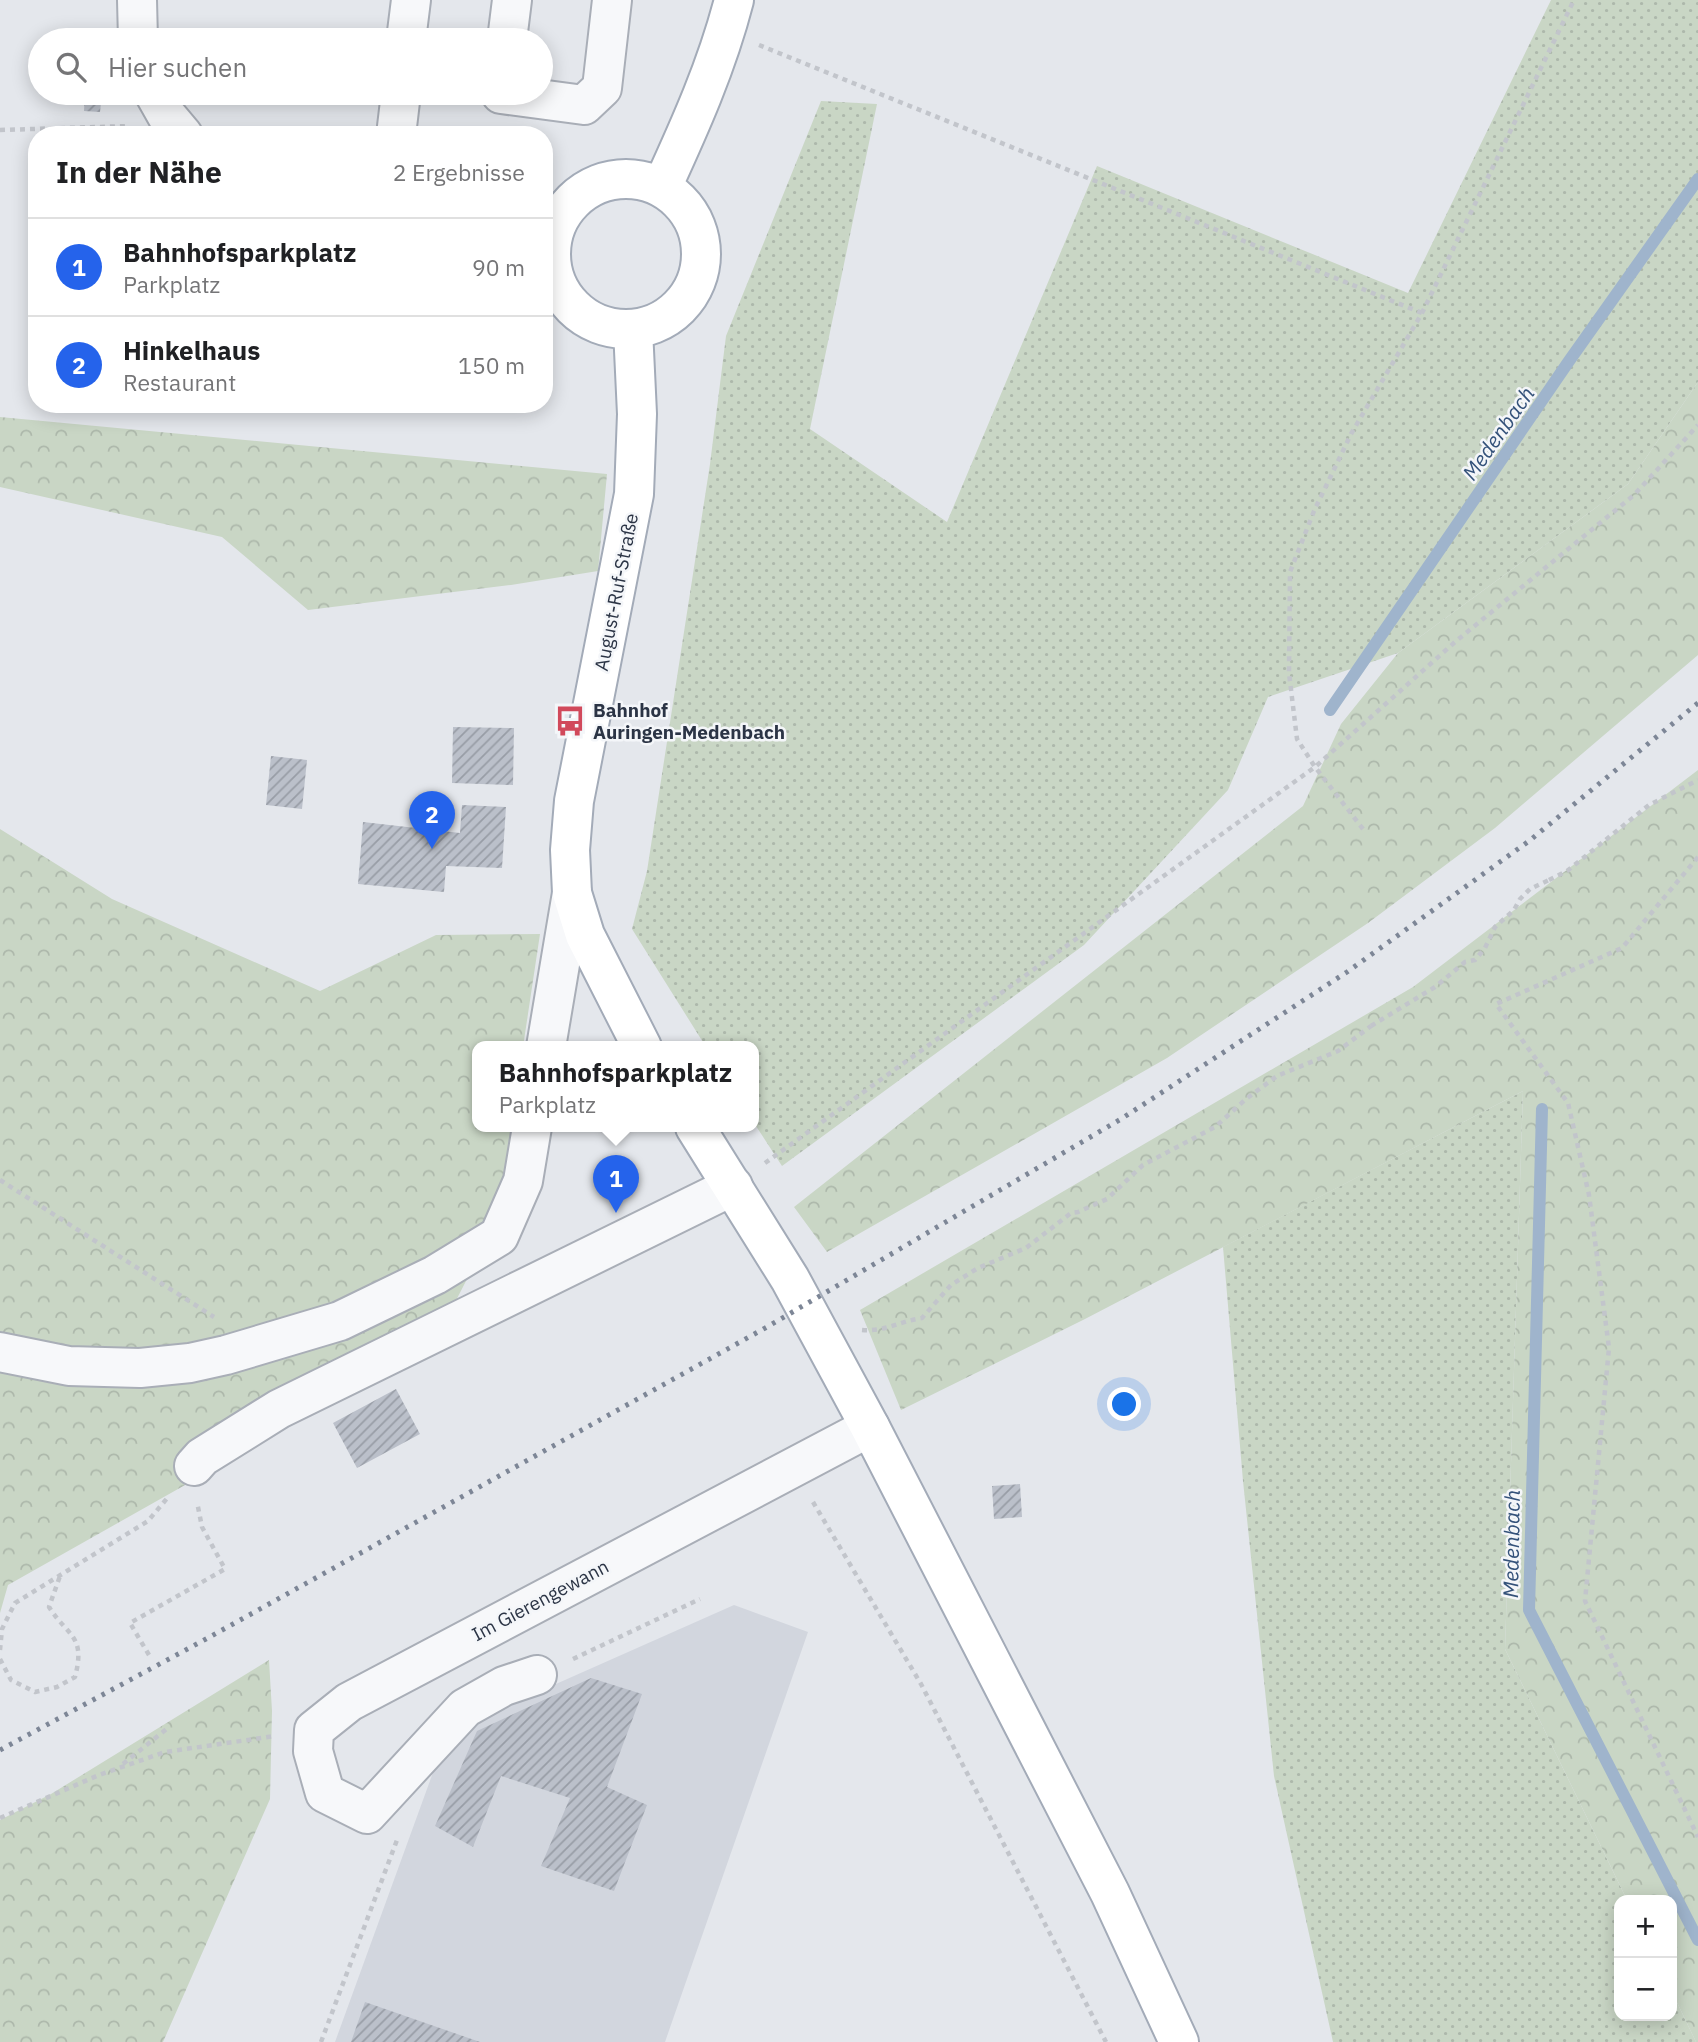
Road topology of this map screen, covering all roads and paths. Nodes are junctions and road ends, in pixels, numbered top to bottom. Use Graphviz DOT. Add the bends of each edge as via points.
graph roads {
  1 [pos="137,0"];
  2 [pos="411,0"];
  3 [pos="512,0"];
  4 [pos="612,0"];
  5 [pos="1574,0"];
  6 [pos="730,16"];
  7 [pos="138,28"];
  8 [pos="408,28"];
  9 [pos="508,28"];
  10 [pos="553,101"];
  11 [pos="400,105"];
  12 [pos="168,115"];
  13 [pos="130,126"];
  14 [pos="398,126"];
  15 [pos="28,129"];
  16 [pos="0,130"];
  17 [pos="662,187"];
  18 [pos="553,228"];
  19 [pos="553,274"];
  20 [pos="1422,313"];
  21 [pos="634,329"];
  22 [pos="1698,425"];
  23 [pos="1315,767"];
  24 [pos="1698,780"];
  25 [pos="1363,829"];
  26 [pos="1698,857"];
  27 [pos="572,893"];
  28 [pos="547,1041"];
  29 [pos="639,1041"];
  30 [pos="531,1132"];
  31 [pos="698,1132"];
  32 [pos="0,1180"];
  33 [pos="733,1186"];
  34 [pos="808,1313"];
  35 [pos="260,1346"];
  36 [pos="0,1352"];
  37 [pos="870,1427"];
  38 [pos="194,1465"];
  39 [pos="792,1467"];
  40 [pos="60,1576"];
  41 [pos="700,1600"];
  42 [pos="0,1650"];
  43 [pos="149,1655"];
  44 [pos="0,1659"];
  45 [pos="537,1675"];
  46 [pos="169,1727"];
  47 [pos="314,1730"];
  48 [pos="119,1768"];
  49 [pos="367,1814"];
  50 [pos="0,1818"];
  51 [pos="404,1821"];
  52 [pos="1698,1838"];
  53 [pos="321,2042"];
  54 [pos="1106,2042"];
  55 [pos="1179,2042"];
  1 -- 7 [label="street"];
  2 -- 8 [label="street"];
  3 -- 9 [label="street"];
  4 -- 10 [label="street" via="602,88 583,105"];
  5 -- 20 [label="path"];
  6 -- 17 [label="main road" via="704,94"];
  6 -- 20 [label="path"];
  11 -- 14 [label="street"];
  12 -- 13 [label="path"];
  15 -- 16 [label="path"];
  17 -- 18 [label="main road" via="616,179 594,185 574,198"];
  17 -- 21 [label="main road" via="677,198 694,222 701,249 700,269 694,287 676,310 652,325"];
  19 -- 21 [label="main road" via="569,304 588,320 610,328"];
  20 -- 23 [label="path" via="1350,435 1290,572 1289,673 1297,739"];
  21 -- 27 [label="main road, August-Ruf-Straße" via="634,494 574,802"];
  22 -- 23 [label="path" via="1634,495 1455,642"];
  23 -- 25 [label="path"];
  23 -- 33 [label="path"];
  24 -- 34 [label="path, bridge" via="1649,805 1567,871 1530,890 1495,927 1475,960 1465,962 1338,1051 1277,1076 1215,1127 1143,1165 1107,1199 1071,1213 1026,1248 951,1285 922,1318 878,1332"];
  26 -- 52 [label="path" via="1622,948 1496,1004 1568,1103 1589,1195 1609,1348 1585,1601"];
  27 -- 28 [label="street"];
  27 -- 29 [label="main road, August-Ruf-Straße" via="585,935"];
  30 -- 35 [label="street" via="523,1181 499,1236 435,1275 340,1321"];
  31 -- 33 [label="main road"];
  32 -- 35 [label="path"];
  33 -- 34 [label="main road"];
  33 -- 38 [label="street" via="279,1409"];
  34 -- 37 [label="main road"];
  35 -- 36 [label="street" via="190,1363 140,1368 69,1366"];
  37 -- 39 [label="street, Im Gierengewann"];
  37 -- 55 [label="main road" via="1110,1893"];
  38 -- 40 [label="path" via="148,1521"];
  38 -- 43 [label="path" via="202,1527 225,1569 130,1623"];
  39 -- 47 [label="street, Im Gierengewann" via="349,1702"];
  39 -- 54 [label="path" via="921,1684"];
  40 -- 42 [label="path" via="15,1603 2,1629"];
  40 -- 44 [label="path" via="49,1607 75,1640 80,1656 75,1676 57,1687 35,1692 11,1680"];
  41 -- 45 [label="path"];
  45 -- 49 [label="street" via="504,1686 465,1708"];
  46 -- 48 [label="path"];
  47 -- 48 [label="path" via="173,1751"];
  47 -- 49 [label="street" via="313,1751 325,1793"];
  48 -- 50 [label="path"];
  49 -- 51 [label="street"];
  51 -- 53 [label="path"];
}
